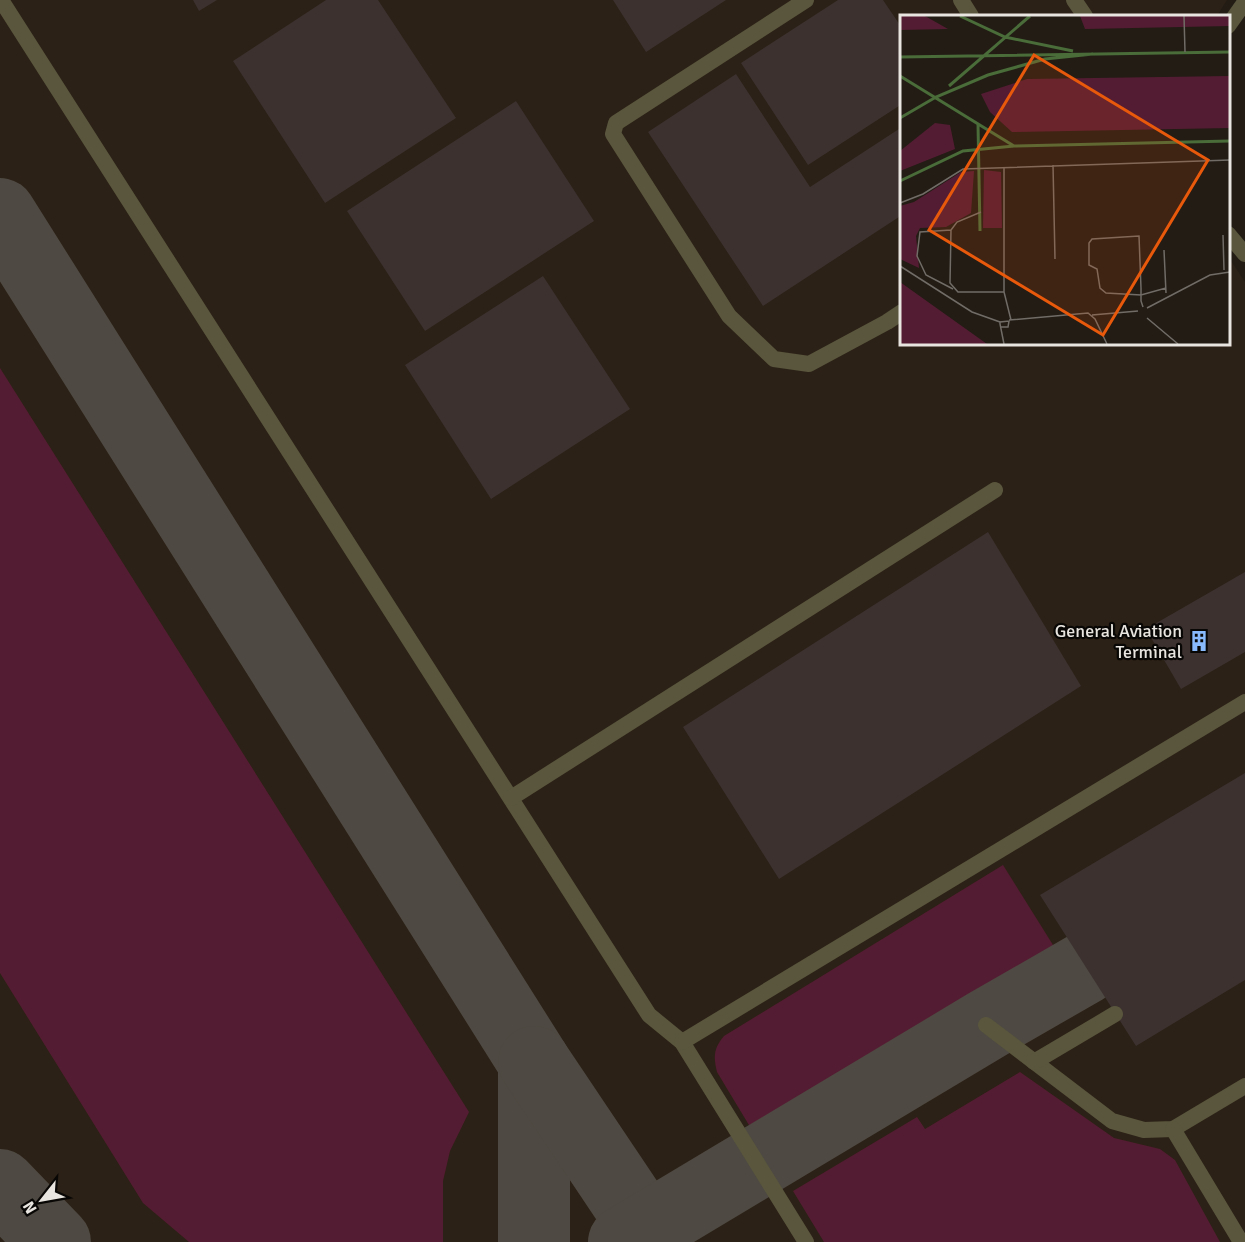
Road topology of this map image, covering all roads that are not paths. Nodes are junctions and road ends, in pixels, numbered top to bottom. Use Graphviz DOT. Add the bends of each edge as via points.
graph roads {
  1 [pos="1,0"];
  2 [pos="806,0"];
  3 [pos="961,0"];
  4 [pos="1074,0"];
  5 [pos="1245,2"];
  6 [pos="970,15"];
  7 [pos="1084,15"];
  8 [pos="1230,23"];
  9 [pos="1230,236"];
  10 [pos="1245,254"];
  11 [pos="900,313"];
  12 [pos="994,490"];
  13 [pos="1245,702"];
  14 [pos="511,798"];
  15 [pos="1115,1014"];
  16 [pos="986,1026"];
  17 [pos="682,1042"];
  18 [pos="1034,1062"];
  19 [pos="1245,1086"];
  20 [pos="1173,1129"];
  21 [pos="806,1242"];
  22 [pos="1241,1242"];
  1 -- 14 [label="street"];
  2 -- 11 [label="street" via="616,123 613,134 729,316 774,359 809,364"];
  3 -- 6 [label="street"];
  4 -- 7 [label="street"];
  5 -- 8 [label="street"];
  9 -- 10 [label="street"];
  12 -- 14 [label="street"];
  13 -- 17 [label="street"];
  14 -- 17 [label="street" via="649,1015"];
  15 -- 18 [label="street"];
  16 -- 18 [label="street"];
  17 -- 21 [label="street"];
  18 -- 20 [label="street" via="1112,1121 1144,1130"];
  19 -- 20 [label="street"];
  20 -- 22 [label="street"];
}
